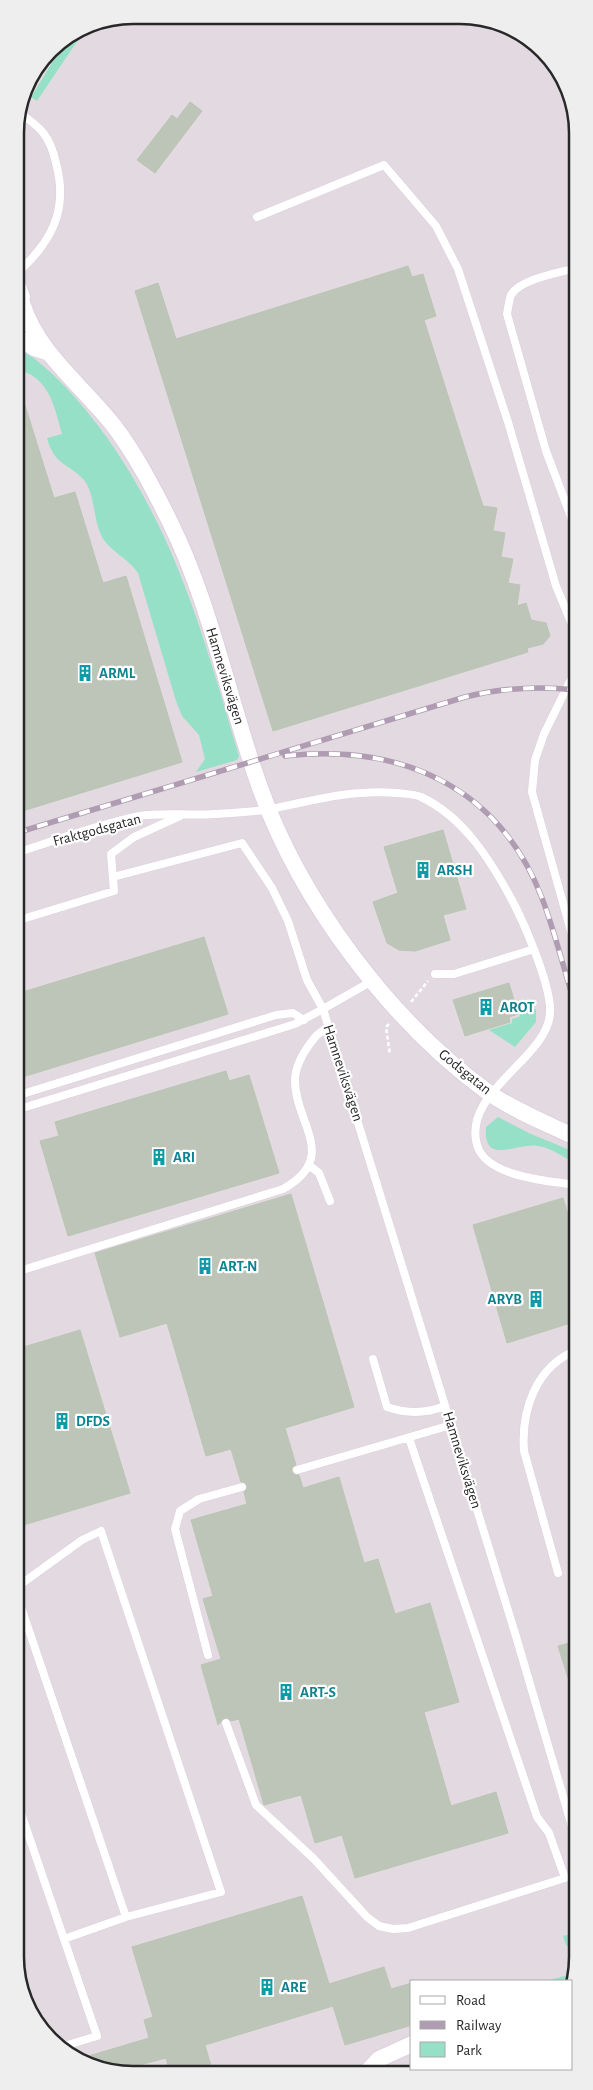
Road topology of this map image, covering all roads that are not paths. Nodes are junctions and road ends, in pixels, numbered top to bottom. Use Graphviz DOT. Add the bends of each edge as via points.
graph roads {
  1 [pos="25,117"];
  2 [pos="256,217"];
  3 [pos="24,267"];
  4 [pos="569,270"];
  5 [pos="24,315"];
  6 [pos="24,341"];
  7 [pos="47,352"];
  8 [pos="569,512"];
  9 [pos="569,617"];
  10 [pos="569,683"];
  11 [pos="269,809"];
  12 [pos="182,815"];
  13 [pos="24,851"];
  14 [pos="113,877"];
  15 [pos="24,919"];
  16 [pos="569,922"];
  17 [pos="534,949"];
  18 [pos="434,974"];
  19 [pos="372,981"];
  20 [pos="323,1009"];
  21 [pos="304,1020"];
  22 [pos="328,1027"];
  23 [pos="24,1094"];
  24 [pos="491,1094"];
  25 [pos="24,1108"];
  26 [pos="569,1134"];
  27 [pos="310,1166"];
  28 [pos="569,1183"];
  29 [pos="330,1201"];
  30 [pos="24,1270"];
  31 [pos="569,1355"];
  32 [pos="373,1359"];
  33 [pos="445,1406"];
  34 [pos="451,1425"];
  35 [pos="409,1438"];
  36 [pos="297,1470"];
  37 [pos="242,1487"];
  38 [pos="558,1573"];
  39 [pos="24,1582"];
  40 [pos="24,1616"];
  41 [pos="208,1655"];
  42 [pos="226,1723"];
  43 [pos="569,1817"];
  44 [pos="24,1822"];
  45 [pos="126,1917"];
  46 [pos="64,1939"];
  47 [pos="68,2045"];
  48 [pos="410,2045"];
  49 [pos="372,2066"];
  1 -- 3 [label="lane" via="43,131 52,144 60,175 62,201 46,240"];
  2 -- 9 [label="lane" via="384,165 436,226 458,269 508,422 556,586"];
  4 -- 8 [label="lane" via="519,287 512,294 507,314 546,451"];
  5 -- 7 [label="street, Hamneviksvägen"];
  6 -- 7 [label="street, Hamneviksvägen"];
  7 -- 11 [label="street, Hamneviksvägen" via="114,426 170,522 202,601"];
  10 -- 16 [label="lane" via="544,734 532,774 532,792"];
  11 -- 12 [label="lane, Fraktgodsgatan"];
  11 -- 17 [label="lane, Fraktgodsgatan" via="365,791 418,796 441,808 488,858 525,925"];
  11 -- 19 [label="street, Hamneviksvägen" via="305,884"];
  12 -- 13 [label="lane, Fraktgodsgatan" via="140,816"];
  12 -- 14 [label="lane" via="134,837 111,854"];
  14 -- 15 [label="lane" via="114,891"];
  14 -- 20 [label="lane" via="242,843 272,888 288,921 307,980"];
  17 -- 18 [label="lane" via="454,974"];
  17 -- 24 [label="lane, Fraktgodsgatan" via="550,1006 547,1027"];
  19 -- 20 [label="lane, Hamneviksvägen"];
  19 -- 24 [label="street, Godsgatan" via="448,1060"];
  20 -- 21 [label="lane"];
  20 -- 22 [label="lane, Hamneviksvägen"];
  21 -- 23 [label="lane" via="293,1013 276,1015"];
  21 -- 25 [label="lane"];
  22 -- 27 [label="lane" via="317,1033 303,1053 294,1078 312,1143"];
  22 -- 33 [label="lane, Hamneviksvägen"];
  24 -- 26 [label="street, Godsgatan"];
  24 -- 28 [label="lane, Fraktgodsgatan" via="481,1109 476,1126 476,1142 481,1155 503,1170"];
  27 -- 29 [label="lane" via="319,1173"];
  27 -- 30 [label="lane" via="298,1181 283,1189"];
  31 -- 38 [label="lane" via="553,1365 538,1382 526,1410 523,1432 524,1451"];
  32 -- 33 [label="lane" via="387,1407 400,1412 428,1413"];
  33 -- 34 [label="lane, Hamneviksvägen"];
  34 -- 35 [label="lane"];
  34 -- 43 [label="lane, Hamneviksvägen"];
  35 -- 36 [label="lane"];
  35 -- 42 [label="lane" via="537,1817 549,1833 565,1878 420,1924 393,1929 379,1926 366,1917 314,1859 256,1806"];
  37 -- 41 [label="lane" via="199,1499 180,1511 175,1529"];
  39 -- 45 [label="lane" via="82,1540 101,1531 221,1892"];
  40 -- 45 [label="lane"];
  44 -- 46 [label="lane"];
  45 -- 46 [label="lane"];
  46 -- 47 [label="lane" via="97,2036"];
  48 -- 49 [label="street" via="379,2059"];
}
